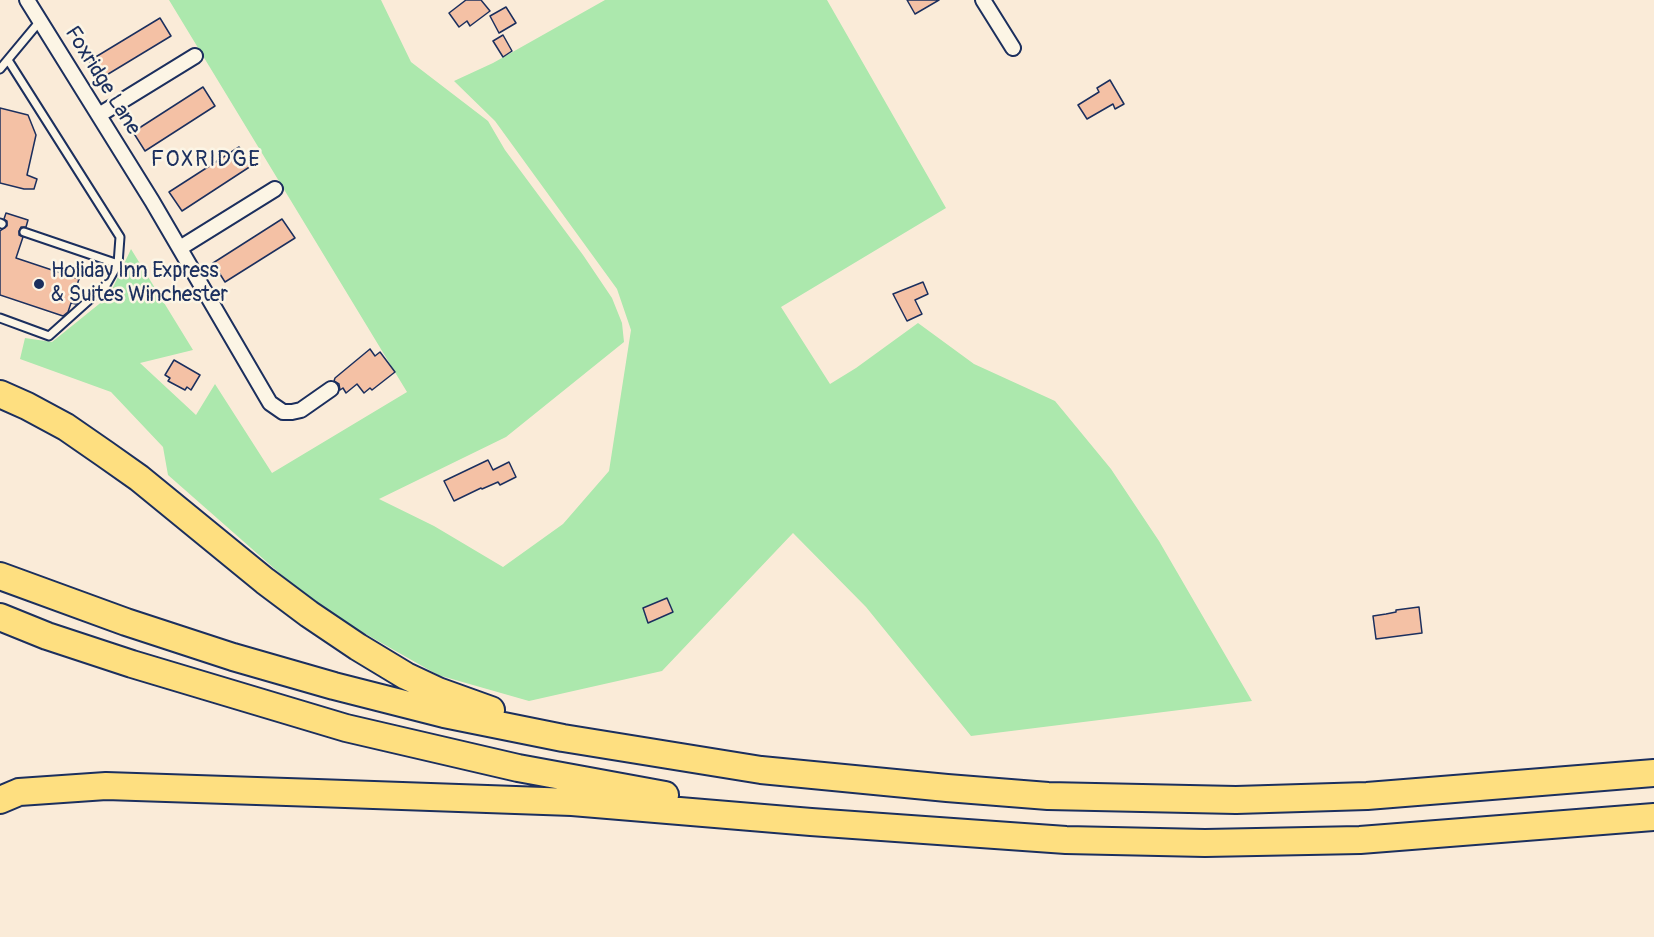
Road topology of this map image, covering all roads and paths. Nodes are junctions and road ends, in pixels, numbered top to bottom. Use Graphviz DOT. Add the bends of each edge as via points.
graph roads {
  1 [pos="27,0"];
  2 [pos="983,0"];
  3 [pos="40,21"];
  4 [pos="1012,48"];
  5 [pos="195,56"];
  6 [pos="8,60"];
  7 [pos="0,69"];
  8 [pos="99,115"];
  9 [pos="275,189"];
  10 [pos="24,232"];
  11 [pos="180,248"];
  12 [pos="118,264"];
  13 [pos="0,318"];
  14 [pos="332,389"];
  15 [pos="0,394"];
  16 [pos="0,576"];
  17 [pos="0,617"];
  18 [pos="761,770"];
  19 [pos="1654,773"];
  20 [pos="0,781"];
  21 [pos="106,786"];
  22 [pos="0,800"];
  23 [pos="1654,817"];
  24 [pos="900,827"];
  1 -- 3 [label="street, Foxridge Lane"];
  2 -- 4 [label="street"];
  3 -- 6 [label="lane"];
  3 -- 8 [label="street, Foxridge Lane"];
  5 -- 8 [label="street"];
  6 -- 7 [label="lane"];
  6 -- 12 [label="lane" via="120,237"];
  8 -- 11 [label="street, Foxridge Lane"];
  9 -- 11 [label="street"];
  10 -- 12 [label="lane"];
  11 -- 14 [label="street, Foxridge Lane" via="270,403 283,412 301,410"];
  12 -- 13 [label="lane" via="105,285 48,336"];
  15 -- 18 [label="highway" via="66,427 105,454 309,614 406,676 471,703 530,721"];
  16 -- 18 [label="highway" via="126,622 334,686 563,738"];
  17 -- 24 [label="highway" via="237,697 422,747 623,788"];
  18 -- 19 [label="highway" via="1048,796 1236,800 1367,796"];
  20 -- 21 [label="highway"];
  21 -- 22 [label="highway" via="28,791"];
  21 -- 24 [label="highway" via="572,802"];
  23 -- 24 [label="highway" via="1423,836 1286,842 1066,840"];
}
